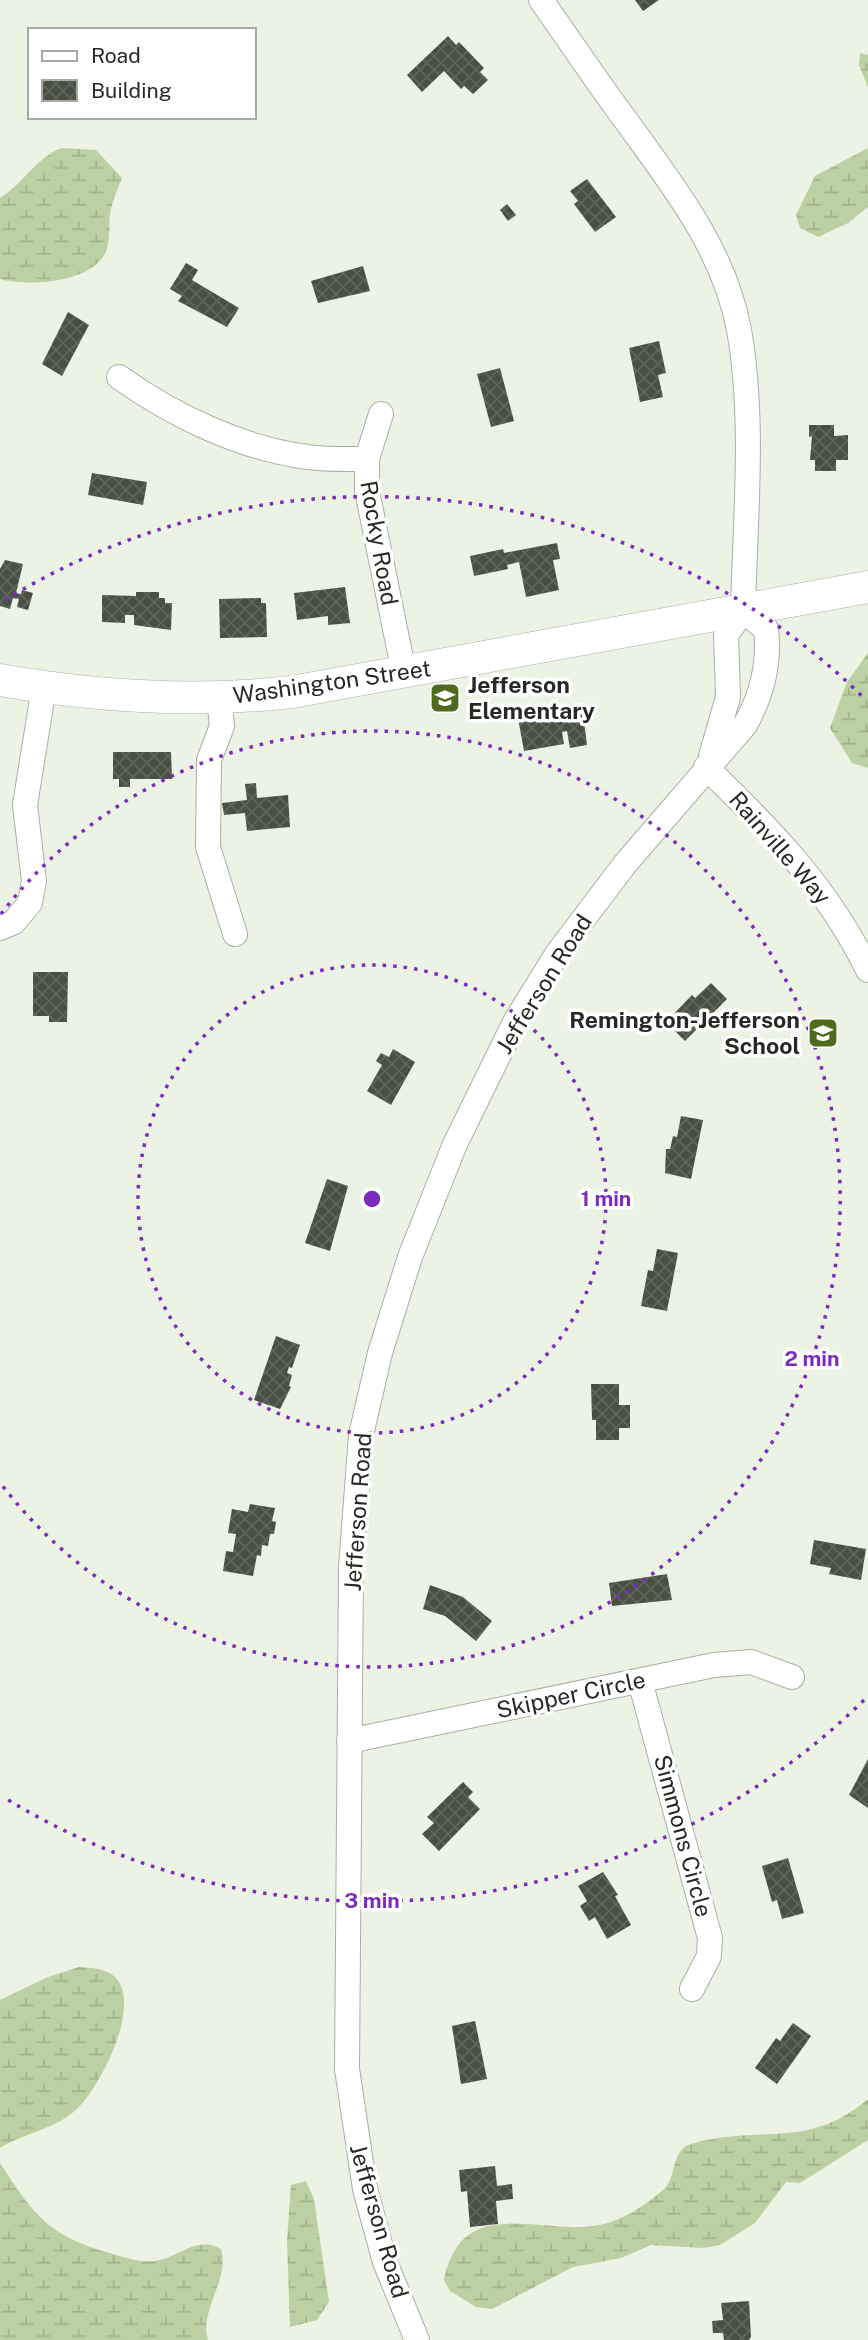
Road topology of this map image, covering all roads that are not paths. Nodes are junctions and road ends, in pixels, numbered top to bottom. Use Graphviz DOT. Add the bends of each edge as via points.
graph roads {
  1 [pos="541,0"];
  2 [pos="119,377"];
  3 [pos="381,414"];
  4 [pos="368,459"];
  5 [pos="868,587"];
  6 [pos="743,611"];
  7 [pos="404,673"];
  8 [pos="0,680"];
  9 [pos="44,687"];
  10 [pos="219,698"];
  11 [pos="706,767"];
  12 [pos="0,928"];
  13 [pos="235,933"];
  14 [pos="868,970"];
  15 [pos="792,1677"];
  16 [pos="640,1681"];
  17 [pos="349,1741"];
  18 [pos="692,1989"];
  19 [pos="417,2340"];
  1 -- 6 [label="street" via="685,200 726,285 739,330 747,432"];
  2 -- 4 [label="street" via="167,407 251,442 306,457"];
  3 -- 4 [label="street, Rocky Road"];
  4 -- 7 [label="street, Rocky Road" via="367,491"];
  5 -- 6 [label="main road, Washington Street"];
  6 -- 7 [label="main road, Washington Street"];
  6 -- 11 [label="street, Jefferson Road" via="726,635 728,696"];
  6 -- 11 [label="street, Jefferson Road" via="766,629 764,675 745,725"];
  7 -- 10 [label="main road, Washington Street" via="317,689"];
  8 -- 9 [label="main road, Washington Street"];
  9 -- 10 [label="main road, Washington Street" via="139,698"];
  9 -- 12 [label="street" via="24,805 34,881 30,903 14,922"];
  10 -- 13 [label="street" via="222,726 209,760 208,847"];
  11 -- 14 [label="street, Rainville Way" via="810,875"];
  11 -- 17 [label="street, Jefferson Road" via="557,954 514,1022 454,1144 410,1257 380,1353 361,1436 352,1553"];
  15 -- 16 [label="street, Skipper Circle" via="751,1662"];
  16 -- 17 [label="street, Skipper Circle"];
  16 -- 18 [label="street, Simmons Circle" via="710,1938 709,1956"];
  17 -- 19 [label="street, Jefferson Road" via="346,2028 351,2110 365,2189 385,2262"];
}
